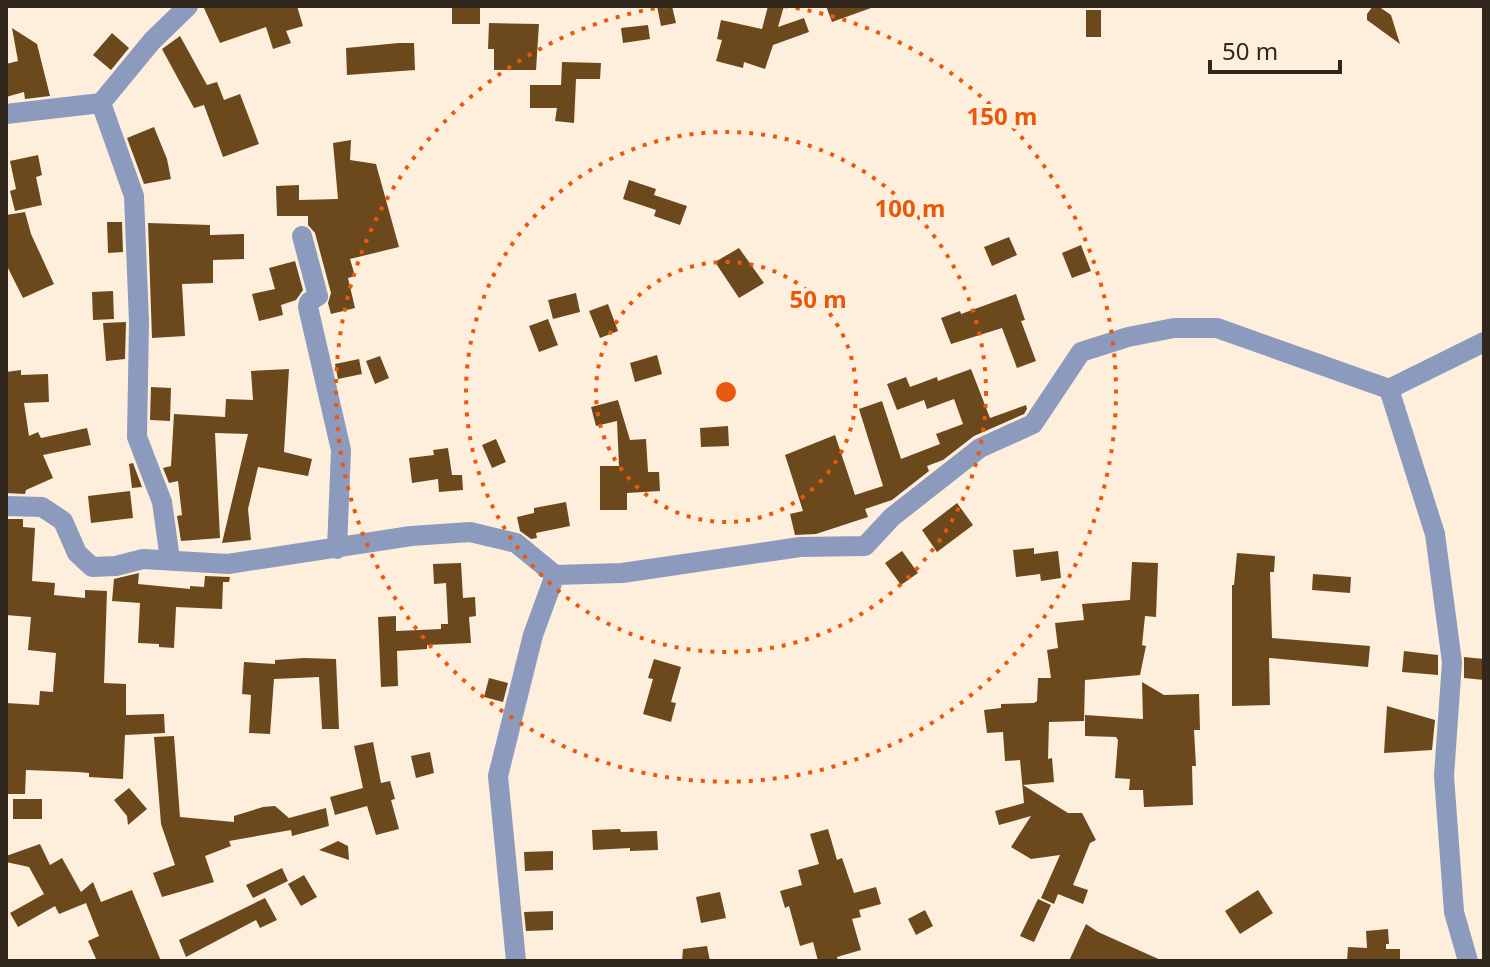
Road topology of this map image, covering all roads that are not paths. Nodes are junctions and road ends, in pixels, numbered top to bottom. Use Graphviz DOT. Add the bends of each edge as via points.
graph roads {
  1 [pos="188,6"];
  2 [pos="101,103"];
  3 [pos="6,114"];
  4 [pos="302,236"];
  5 [pos="1484,342"];
  6 [pos="1389,389"];
  7 [pos="6,506"];
  8 [pos="337,549"];
  9 [pos="170,559"];
  10 [pos="555,575"];
  11 [pos="516,961"];
  12 [pos="1468,961"];
  1 -- 2 [label="street"];
  2 -- 3 [label="street"];
  2 -- 9 [label="street" via="134,196 137,437 162,502"];
  4 -- 8 [label="street" via="318,296 308,307 341,450"];
  5 -- 6 [label="street"];
  6 -- 10 [label="street" via="1217,328 1174,328 1128,337 1081,352 1033,424 980,448 892,517 865,546 800,547 622,573"];
  6 -- 12 [label="street" via="1439,562 1452,662 1444,776 1454,912"];
  7 -- 9 [label="street" via="42,507 63,521 77,553 92,567"];
  8 -- 9 [label="street" via="228,564"];
  8 -- 10 [label="street" via="470,532 516,543"];
  10 -- 11 [label="street" via="533,635 498,776"];
}
